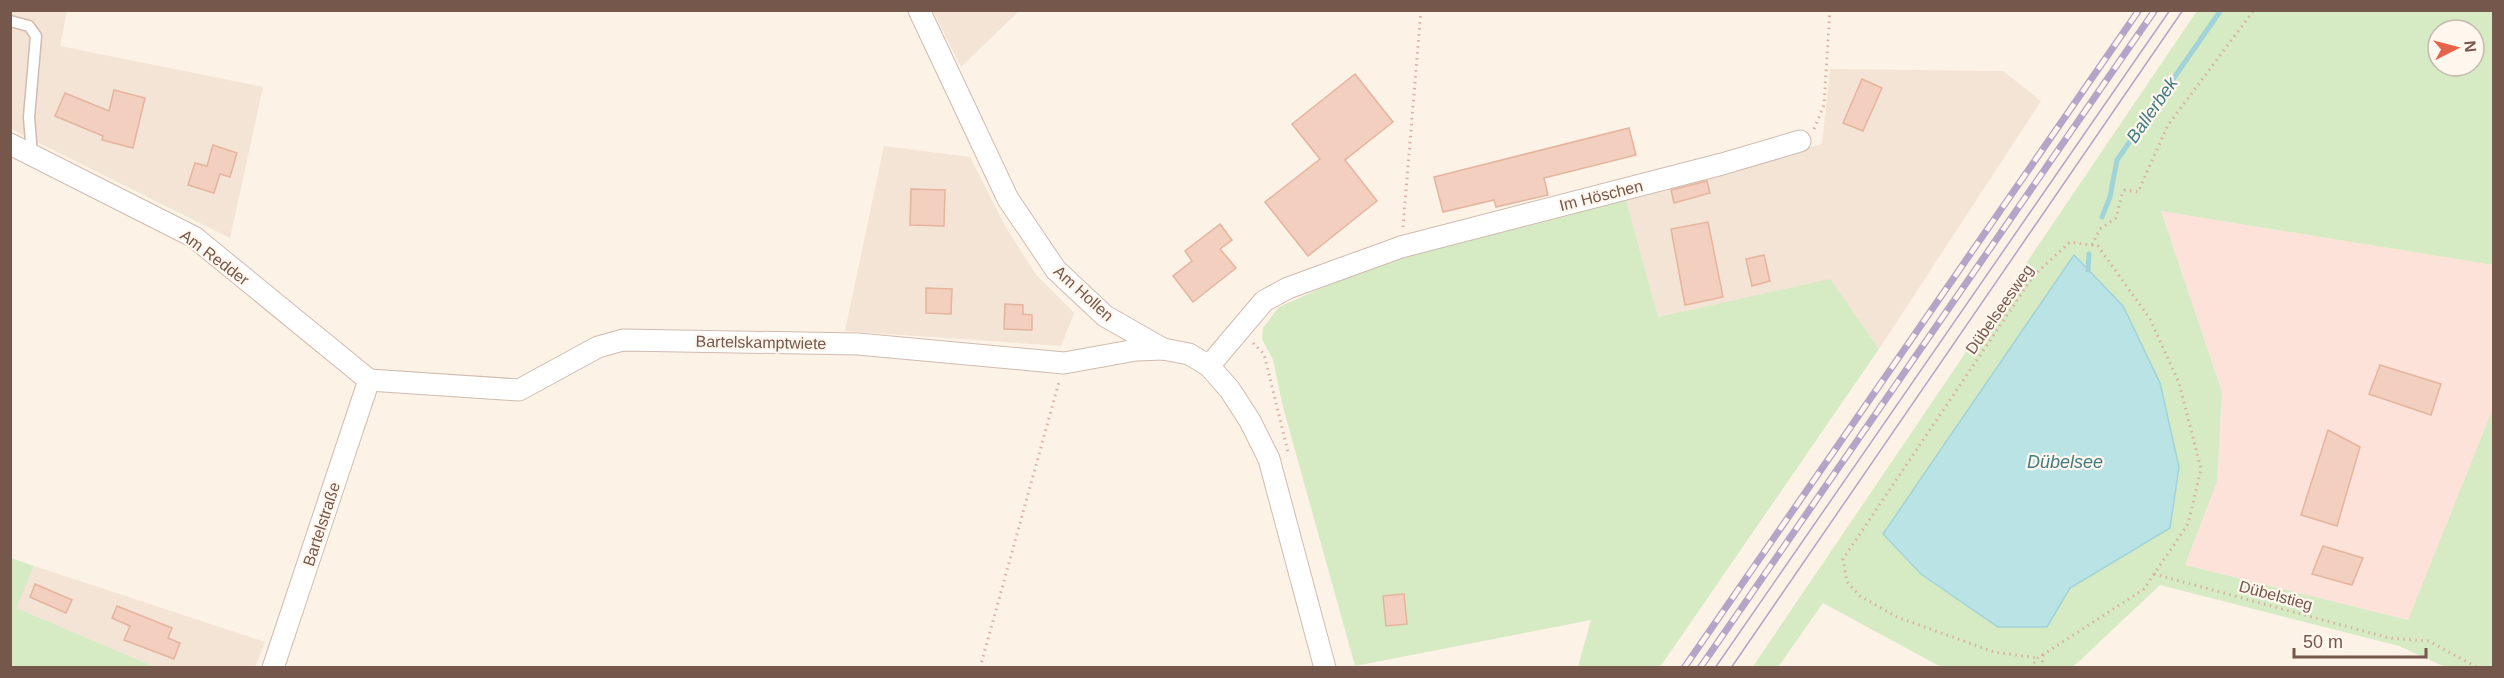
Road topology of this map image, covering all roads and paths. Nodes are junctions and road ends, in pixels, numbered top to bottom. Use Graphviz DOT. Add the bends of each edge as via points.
graph roads {
  1 [pos="919,10"];
  2 [pos="1421,10"];
  3 [pos="1830,10"];
  4 [pos="2254,10"];
  5 [pos="10,21"];
  6 [pos="1800,141"];
  7 [pos="10,144"];
  8 [pos="32,155"];
  9 [pos="2092,245"];
  10 [pos="1401,247"];
  11 [pos="1163,349"];
  12 [pos="1064,363"];
  13 [pos="1209,366"];
  14 [pos="369,380"];
  15 [pos="2154,574"];
  16 [pos="2043,654"];
  17 [pos="2038,658"];
  18 [pos="273,668"];
  19 [pos="980,668"];
  20 [pos="1325,668"];
  21 [pos="2030,668"];
  22 [pos="2042,668"];
  23 [pos="2478,668"];
  1 -- 11 [label="street, Am Hollen" via="1008,199 1056,270 1105,316"];
  2 -- 10 [label="path"];
  3 -- 6 [label="path" via="1824,105 1812,133"];
  4 -- 9 [label="path" via="2168,125 2138,192 2126,190 2122,194 2116,218 2100,229"];
  5 -- 8 [label="lane" via="29,26 36,36 29,117"];
  6 -- 10 [label="street, Im Höschen"];
  7 -- 8 [label="street, Am Redder"];
  8 -- 14 [label="street, Am Redder" via="194,237"];
  9 -- 15 [label="path" via="2098,246 2150,319 2179,383 2201,469 2188,524"];
  9 -- 17 [label="path, Dübelseesweg" via="2070,242 2034,275 1843,559 1847,582 1860,596 1897,617 1994,652"];
  10 -- 13 [label="street, Im Höschen" via="1288,288 1264,301"];
  11 -- 12 [label="street, Bartelskamptwiete"];
  11 -- 13 [label="street, Am Hollen" via="1189,354"];
  12 -- 14 [label="street, Bartelskamptwiete" via="858,344 623,340 598,347 519,390"];
  12 -- 19 [label="path"];
  13 -- 20 [label="street, Am Hollen" via="1235,397 1269,459"];
  14 -- 18 [label="street, Bartelstraße"];
  15 -- 16 [label="path" via="2144,588"];
  15 -- 23 [label="path, Dübelstieg" via="2389,638 2429,641"];
  16 -- 17 [label="path"];
  16 -- 22 [label="path"];
  17 -- 21 [label="path"];
}
